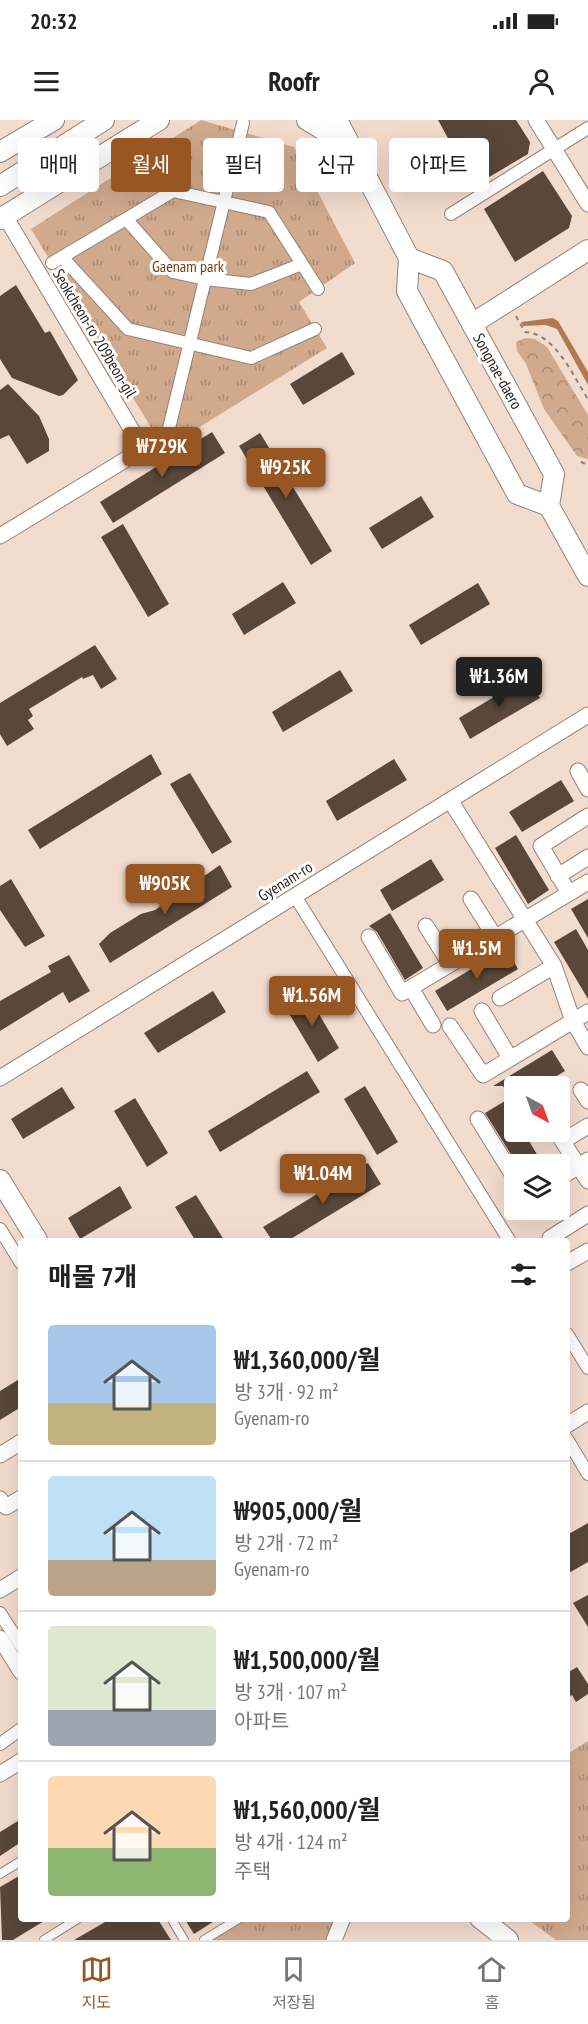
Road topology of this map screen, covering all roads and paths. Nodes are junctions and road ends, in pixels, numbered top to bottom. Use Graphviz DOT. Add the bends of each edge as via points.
graph roads {
  1 [pos="54,120"];
  2 [pos="104,120"];
  3 [pos="159,120"];
  4 [pos="307,120"];
  5 [pos="337,120"];
  6 [pos="355,120"];
  7 [pos="536,120"];
  8 [pos="243,123"];
  9 [pos="588,128"];
  10 [pos="337,138"];
  11 [pos="347,138"];
  12 [pos="353,138"];
  13 [pos="554,149"];
  14 [pos="0,152"];
  15 [pos="0,186"];
  16 [pos="375,192"];
  17 [pos="224,201"];
  18 [pos="588,204"];
  19 [pos="451,214"];
  20 [pos="2,217"];
  21 [pos="126,219"];
  22 [pos="588,250"];
  23 [pos="409,258"];
  24 [pos="302,264"];
  25 [pos="205,279"];
  26 [pos="318,289"];
  27 [pos="515,314"];
  28 [pos="472,324"];
  29 [pos="315,329"];
  30 [pos="189,345"];
  31 [pos="588,399"];
  32 [pos="164,448"];
  33 [pos="581,462"];
  34 [pos="588,465"];
  35 [pos="549,506"];
  36 [pos="0,536"];
  37 [pos="586,570"];
  38 [pos="588,715"];
  39 [pos="578,771"];
  40 [pos="588,789"];
  41 [pos="450,801"];
  42 [pos="588,816"];
  43 [pos="588,857"];
  44 [pos="558,876"];
  45 [pos="588,882"];
  46 [pos="568,893"];
  47 [pos="295,896"];
  48 [pos="471,899"];
  49 [pos="525,920"];
  50 [pos="426,926"];
  51 [pos="369,937"];
  52 [pos="495,937"];
  53 [pos="450,964"];
  54 [pos="554,966"];
  55 [pos="411,988"];
  56 [pos="500,998"];
  57 [pos="482,1011"];
  58 [pos="588,1012"];
  59 [pos="573,1021"];
  60 [pos="434,1025"];
  61 [pos="450,1026"];
  62 [pos="588,1047"];
  63 [pos="510,1059"];
  64 [pos="0,1078"];
  65 [pos="478,1119"];
  66 [pos="588,1126"];
  67 [pos="570,1132"];
  68 [pos="564,1142"];
  69 [pos="504,1161"];
  70 [pos="583,1163"];
  71 [pos="570,1171"];
  72 [pos="0,1180"];
  73 [pos="588,1181"];
  74 [pos="588,1214"];
  75 [pos="0,1229"];
  76 [pos="36,1238"];
  77 [pos="508,1238"];
  78 [pos="550,1238"];
  79 [pos="588,1251"];
  80 [pos="18,1258"];
  81 [pos="570,1261"];
  82 [pos="570,1339"];
  83 [pos="588,1368"];
  84 [pos="588,1412"];
  85 [pos="570,1423"];
  86 [pos="18,1444"];
  87 [pos="570,1444"];
  88 [pos="0,1455"];
  89 [pos="588,1474"];
  90 [pos="0,1499"];
  91 [pos="18,1500"];
  92 [pos="18,1579"];
  93 [pos="0,1590"];
  94 [pos="0,1613"];
  95 [pos="0,1638"];
  96 [pos="18,1641"];
  97 [pos="18,1667"];
  98 [pos="18,1731"];
  99 [pos="0,1744"];
  100 [pos="18,1763"];
  101 [pos="0,1774"];
  102 [pos="18,1863"];
  103 [pos="0,1874"];
  104 [pos="73,1922"];
  105 [pos="173,1922"];
  106 [pos="233,1922"];
  107 [pos="341,1922"];
  108 [pos="485,1922"];
  109 [pos="44,1940"];
  110 [pos="184,1940"];
  111 [pos="204,1940"];
  112 [pos="334,1940"];
  113 [pos="508,1940"];
  1 -- 14 [label="street"];
  2 -- 15 [label="street"];
  3 -- 20 [label="street"];
  4 -- 10 [label="street"];
  5 -- 11 [label="street"];
  6 -- 12 [label="street"];
  7 -- 13 [label="street"];
  8 -- 17 [label="street"];
  9 -- 13 [label="street"];
  13 -- 18 [label="street"];
  13 -- 19 [label="street"];
  16 -- 23 [label="street"];
  17 -- 21 [label="street" via="173,191"];
  17 -- 24 [label="street" via="269,212"];
  17 -- 25 [label="street"];
  20 -- 36 [label="street, Seokcheon-ro 209beon-gil" via="143,449"];
  21 -- 25 [label="street" via="173,272"];
  21 -- 30 [label="street" via="57,260 128,329"];
  22 -- 28 [label="street"];
  23 -- 28 [label="street, Songnae-daero" via="444,271"];
  23 -- 35 [label="street" via="407,291 517,494"];
  24 -- 25 [label="street" via="251,284"];
  24 -- 26 [label="street"];
  25 -- 30 [label="street"];
  27 -- 31 [label="path" via="525,332 542,335 550,342"];
  28 -- 35 [label="street, Songnae-daero" via="554,474"];
  29 -- 30 [label="street" via="251,358"];
  30 -- 32 [label="street"];
  33 -- 34 [label="path"];
  35 -- 37 [label="street"];
  38 -- 41 [label="street, Gyenam-ro"];
  39 -- 40 [label="street"];
  41 -- 47 [label="street, Gyenam-ro"];
  41 -- 49 [label="street"];
  42 -- 44 [label="street" via="541,846"];
  43 -- 44 [label="street"];
  44 -- 46 [label="street"];
  45 -- 46 [label="street"];
  46 -- 49 [label="street"];
  47 -- 64 [label="street, Gyenam-ro"];
  47 -- 77 [label="street"];
  48 -- 52 [label="street"];
  49 -- 52 [label="street"];
  49 -- 54 [label="street"];
  50 -- 53 [label="street"];
  51 -- 55 [label="street" via="402,993"];
  52 -- 53 [label="street"];
  53 -- 55 [label="street"];
  54 -- 56 [label="street"];
  54 -- 59 [label="street"];
  55 -- 60 [label="street"];
  57 -- 63 [label="street"];
  58 -- 59 [label="street"];
  59 -- 62 [label="street"];
  59 -- 63 [label="street"];
  61 -- 63 [label="street" via="483,1075"];
  65 -- 69 [label="street"];
  66 -- 67 [label="street"];
  68 -- 70 [label="street"];
  70 -- 71 [label="street"];
  70 -- 73 [label="street"];
  72 -- 76 [label="street"];
  74 -- 78 [label="street"];
  75 -- 80 [label="street"];
  79 -- 81 [label="street"];
  82 -- 83 [label="street"];
  84 -- 85 [label="street"];
  86 -- 88 [label="street"];
  87 -- 89 [label="street"];
  90 -- 91 [label="street" via="6,1507"];
  92 -- 93 [label="street"];
  94 -- 96 [label="street"];
  95 -- 97 [label="street"];
  98 -- 99 [label="street"];
  100 -- 101 [label="street"];
  102 -- 103 [label="lane"];
  104 -- 109 [label="lane"];
  105 -- 110 [label="lane"];
  106 -- 111 [label="lane"];
  107 -- 112 [label="street"];
  108 -- 113 [label="street"];
}
